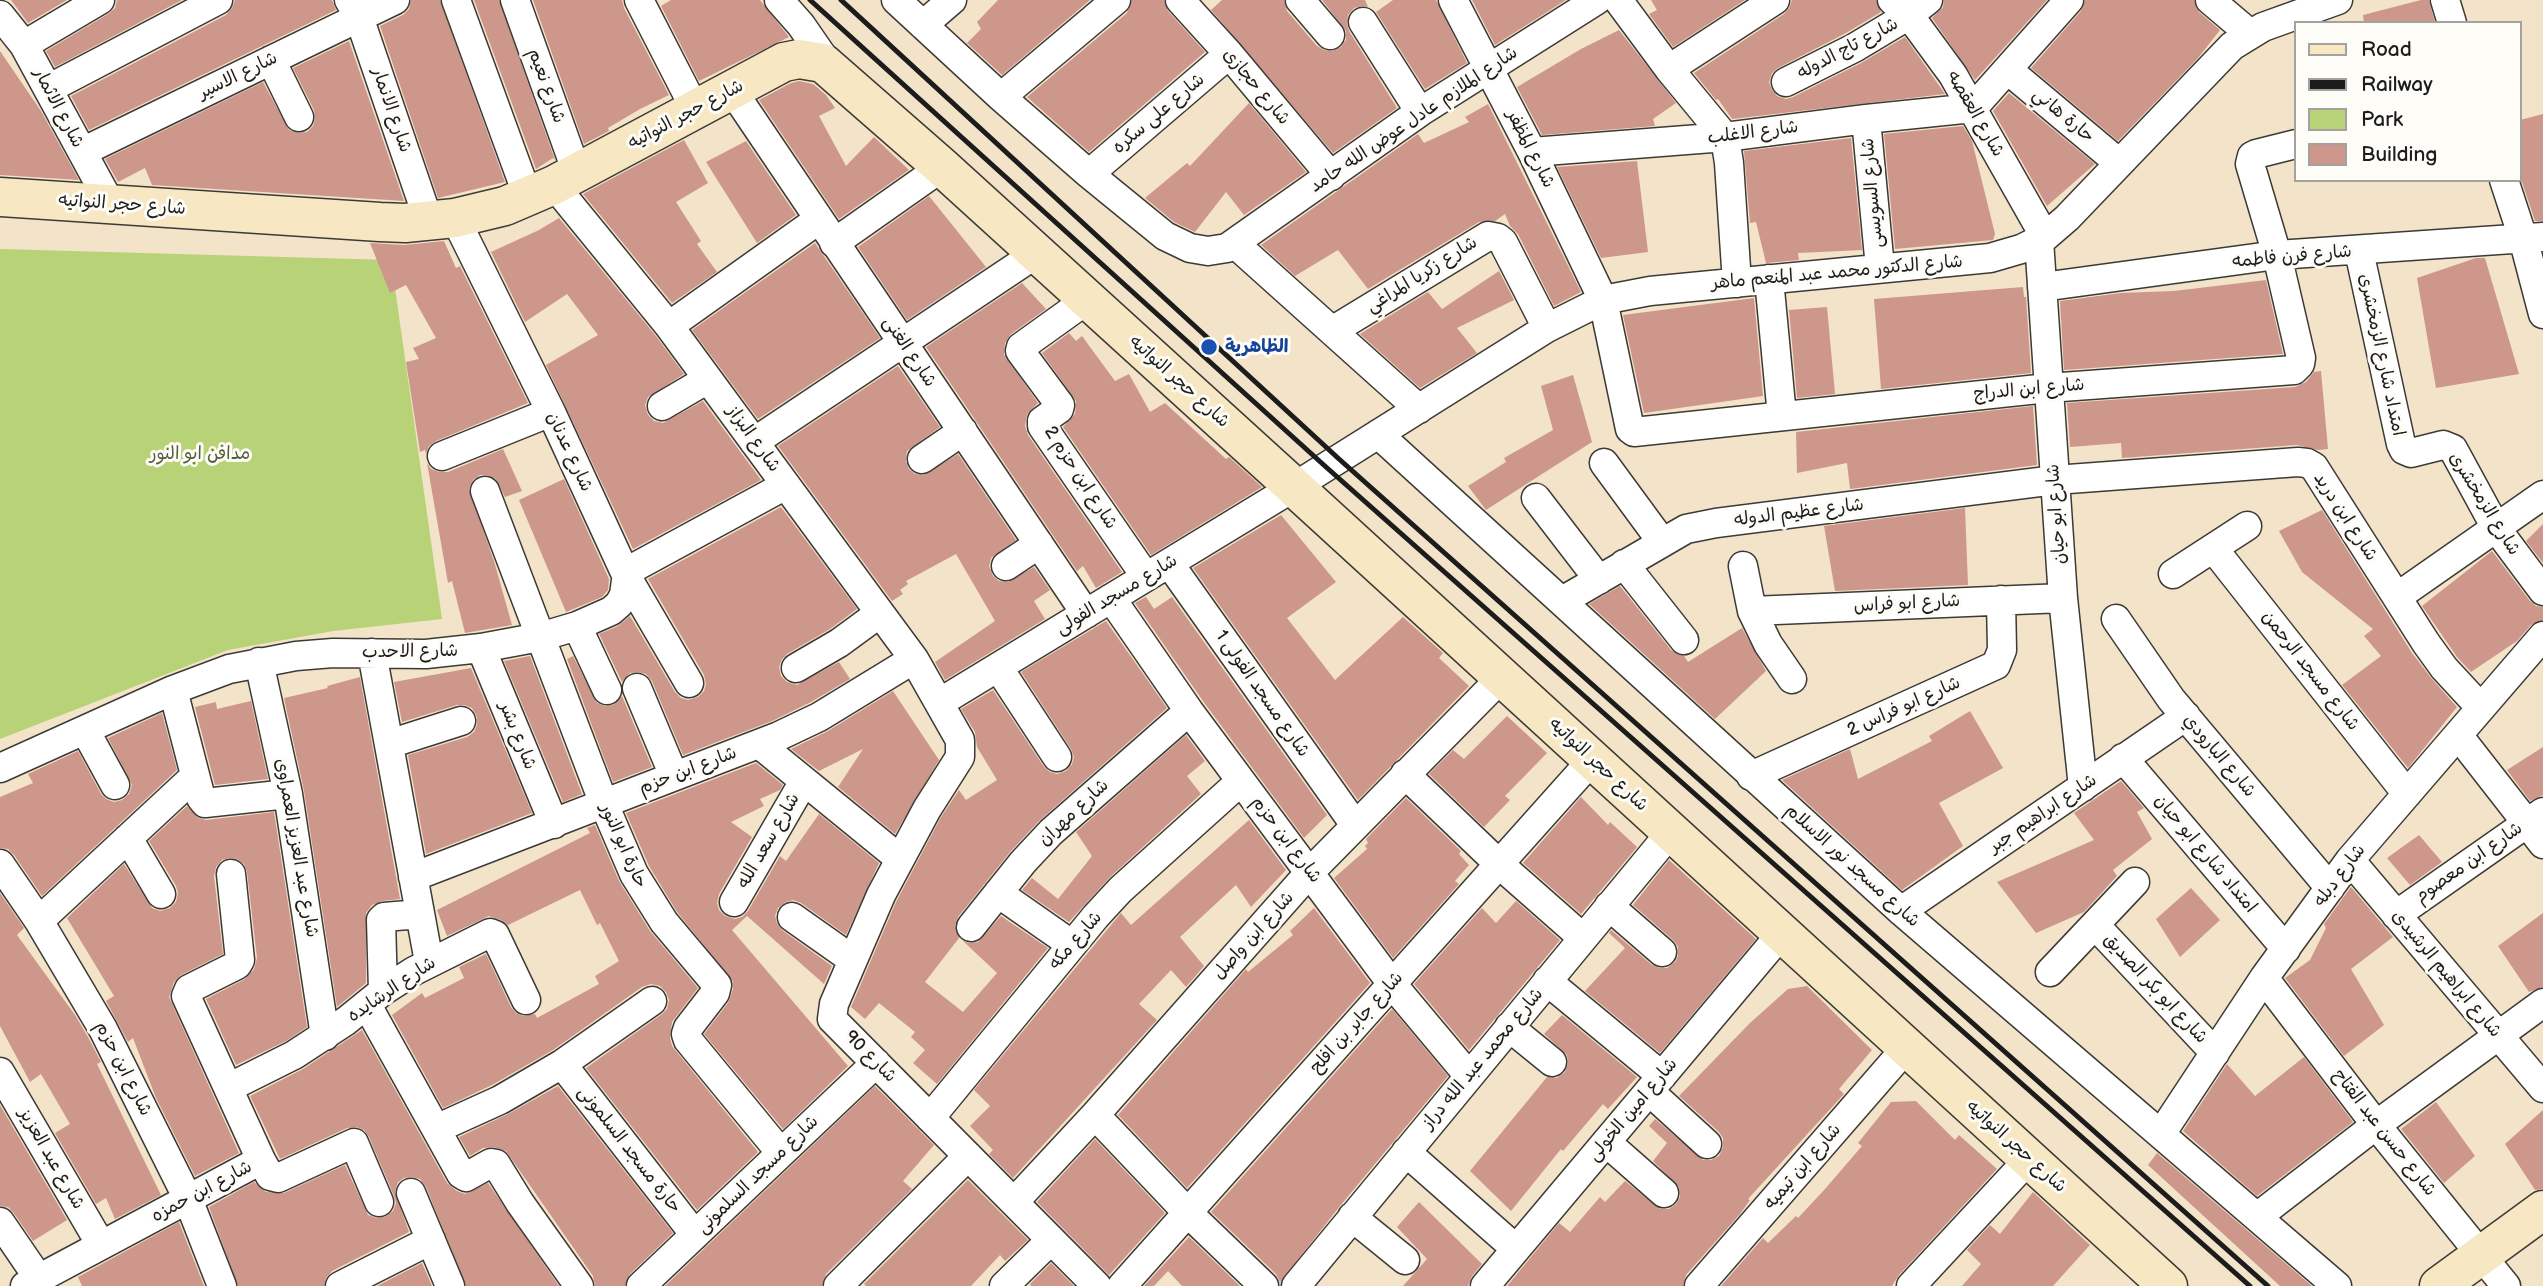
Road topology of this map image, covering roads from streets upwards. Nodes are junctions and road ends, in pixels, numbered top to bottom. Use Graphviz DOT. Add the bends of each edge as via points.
graph roads {
  1 [pos="100,0"];
  2 [pos="395,0"];
  3 [pos="456,0"];
  4 [pos="515,0"];
  5 [pos="639,0"];
  6 [pos="779,0"];
  7 [pos="896,0"];
  8 [pos="952,0"];
  9 [pos="1116,0"];
  10 [pos="1180,0"];
  11 [pos="1300,0"];
  12 [pos="1453,0"];
  13 [pos="1597,0"];
  14 [pos="1618,0"];
  15 [pos="1775,0"];
  16 [pos="2069,0"];
  17 [pos="2210,0"];
  18 [pos="2445,0"];
  19 [pos="206,3"];
  20 [pos="1910,5"];
  21 [pos="354,9"];
  22 [pos="2332,9"];
  23 [pos="0,15"];
  24 [pos="2451,21"];
  25 [pos="1363,22"];
  26 [pos="923,25"];
  27 [pos="2249,33"];
  28 [pos="1330,35"];
  29 [pos="24,45"];
  30 [pos="1229,54"];
  31 [pos="271,60"];
  32 [pos="830,67"];
  33 [pos="1489,69"];
  34 [pos="1669,69"];
  35 [pos="2008,70"];
  36 [pos="1786,82"];
  37 [pos="48,89"];
  38 [pos="732,90"];
  39 [pos="1001,97"];
  40 [pos="1973,108"];
  41 [pos="695,109"];
  42 [pos="1420,112"];
  43 [pos="299,117"];
  44 [pos="1866,119"];
  45 [pos="1725,138"];
  46 [pos="2294,144"];
  47 [pos="82,152"];
  48 [pos="1532,152"];
  49 [pos="2119,163"];
  50 [pos="942,167"];
  51 [pos="1089,174"];
  52 [pos="1331,176"];
  53 [pos="2505,182"];
  54 [pos="553,185"];
  55 [pos="0,197"];
  56 [pos="111,205"];
  57 [pos="442,220"];
  58 [pos="818,220"];
  59 [pos="2042,238"];
  60 [pos="2533,238"];
  61 [pos="834,243"];
  62 [pos="1234,243"];
  63 [pos="2359,251"];
  64 [pos="1037,253"];
  65 [pos="2277,255"];
  66 [pos="1880,268"];
  67 [pos="1769,279"];
  68 [pos="1737,283"];
  69 [pos="2042,287"];
  70 [pos="1088,299"];
  71 [pos="1603,300"];
  72 [pos="2543,314"];
  73 [pos="669,326"];
  74 [pos="1547,328"];
  75 [pos="1332,331"];
  76 [pos="903,343"];
  77 [pos="708,379"];
  78 [pos="2048,388"];
  79 [pos="662,406"];
  80 [pos="1419,409"];
  81 [pos="551,412"];
  82 [pos="1782,416"];
  83 [pos="963,431"];
  84 [pos="1378,434"];
  85 [pos="754,442"];
  86 [pos="2412,453"];
  87 [pos="442,456"];
  88 [pos="922,458"];
  89 [pos="1604,463"];
  90 [pos="2055,480"];
  91 [pos="786,485"];
  92 [pos="1294,487"];
  93 [pos="485,491"];
  94 [pos="2543,495"];
  95 [pos="1536,498"];
  96 [pos="2247,526"];
  97 [pos="2496,528"];
  98 [pos="1662,542"];
  99 [pos="1039,544"];
  100 [pos="2213,548"];
  101 [pos="1624,564"];
  102 [pos="1006,566"];
  103 [pos="1743,566"];
  104 [pos="1158,570"];
  105 [pos="2173,574"];
  106 [pos="628,577"];
  107 [pos="1598,580"];
  108 [pos="2543,591"];
  109 [pos="2397,597"];
  110 [pos="1111,598"];
  111 [pos="2063,598"];
  112 [pos="2001,600"];
  113 [pos="1562,601"];
  114 [pos="1752,611"];
  115 [pos="880,613"];
  116 [pos="1086,614"];
  117 [pos="2116,618"];
  118 [pos="577,626"];
  119 [pos="2543,636"];
  120 [pos="540,637"];
  121 [pos="1685,640"];
  122 [pos="481,649"];
  123 [pos="372,653"];
  124 [pos="914,659"];
  125 [pos="259,662"];
  126 [pos="998,667"];
  127 [pos="796,668"];
  128 [pos="1502,677"];
  129 [pos="1792,679"];
  130 [pos="689,683"];
  131 [pos="638,688"];
  132 [pos="173,690"];
  133 [pos="607,690"];
  134 [pos="939,703"];
  135 [pos="2482,708"];
  136 [pos="1189,711"];
  137 [pos="2186,716"];
  138 [pos="461,721"];
  139 [pos="85,730"];
  140 [pos="2458,735"];
  141 [pos="389,744"];
  142 [pos="759,744"];
  143 [pos="1057,757"];
  144 [pos="2123,758"];
  145 [pos="1592,760"];
  146 [pos="0,768"];
  147 [pos="1405,774"];
  148 [pos="195,776"];
  149 [pos="674,776"];
  150 [pos="1751,776"];
  151 [pos="804,780"];
  152 [pos="1241,781"];
  153 [pos="116,785"];
  154 [pos="2083,787"];
  155 [pos="288,794"];
  156 [pos="2407,794"];
  157 [pos="604,804"];
  158 [pos="554,824"];
  159 [pos="1355,825"];
  160 [pos="2537,827"];
  161 [pos="1671,832"];
  162 [pos="128,838"];
  163 [pos="900,859"];
  164 [pos="2350,860"];
  165 [pos="0,864"];
  166 [pos="1499,864"];
  167 [pos="1310,872"];
  168 [pos="231,874"];
  169 [pos="413,877"];
  170 [pos="2136,882"];
  171 [pos="2330,888"];
  172 [pos="998,893"];
  173 [pos="161,894"];
  174 [pos="734,902"];
  175 [pos="1609,905"];
  176 [pos="1901,911"];
  177 [pos="420,914"];
  178 [pos="2396,915"];
  179 [pos="792,917"];
  180 [pos="39,921"];
  181 [pos="2095,925"];
  182 [pos="971,927"];
  183 [pos="1782,933"];
  184 [pos="1583,938"];
  185 [pos="1071,944"];
  186 [pos="2286,949"];
  187 [pos="1662,952"];
  188 [pos="853,960"];
  189 [pos="429,962"];
  190 [pos="2050,972"];
  191 [pos="2264,978"];
  192 [pos="1547,981"];
  193 [pos="1392,984"];
  194 [pos="375,998"];
  195 [pos="526,1000"];
  196 [pos="652,1001"];
  197 [pos="2543,1003"];
  198 [pos="1509,1027"];
  199 [pos="325,1036"];
  200 [pos="2499,1036"];
  201 [pos="1907,1047"];
  202 [pos="2215,1053"];
  203 [pos="1552,1062"];
  204 [pos="876,1063"];
  205 [pos="562,1064"];
  206 [pos="0,1072"];
  207 [pos="1469,1076"];
  208 [pos="1655,1084"];
  209 [pos="228,1088"];
  210 [pos="2543,1088"];
  211 [pos="1095,1115"];
  212 [pos="930,1118"];
  213 [pos="2376,1125"];
  214 [pos="436,1129"];
  215 [pos="2161,1134"];
  216 [pos="1606,1142"];
  217 [pos="1707,1144"];
  218 [pos="1406,1152"];
  219 [pos="781,1153"];
  220 [pos="968,1156"];
  221 [pos="2029,1159"];
  222 [pos="261,1160"];
  223 [pos="411,1193"];
  224 [pos="1664,1193"];
  225 [pos="188,1199"];
  226 [pos="379,1202"];
  227 [pos="1014,1202"];
  228 [pos="2543,1210"];
  229 [pos="1187,1212"];
  230 [pos="1352,1217"];
  231 [pos="2257,1217"];
  232 [pos="0,1222"];
  233 [pos="695,1235"];
  234 [pos="431,1240"];
  235 [pos="1051,1240"];
  236 [pos="101,1245"];
  237 [pos="1516,1249"];
  238 [pos="2482,1256"];
  239 [pos="1405,1260"];
  240 [pos="46,1280"];
  241 [pos="2155,1282"];
  242 [pos="1093,1284"];
  243 [pos="222,1286"];
  244 [pos="340,1286"];
  245 [pos="450,1286"];
  246 [pos="579,1286"];
  247 [pos="641,1286"];
  248 [pos="838,1286"];
  249 [pos="1004,1286"];
  250 [pos="1122,1286"];
  251 [pos="1264,1286"];
  252 [pos="1296,1286"];
  253 [pos="1485,1286"];
  254 [pos="1699,1286"];
  255 [pos="1911,1286"];
  256 [pos="2337,1286"];
  257 [pos="2439,1286"];
  258 [pos="2506,1286"];
  1 -- 29 [label="street"];
  2 -- 21 [label="street, شارع الاسير"];
  3 -- 54 [label="street"];
  4 -- 54 [label="street, شارع نعيم"];
  5 -- 41 [label="street"];
  6 -- 32 [label="street"];
  7 -- 26 [label="street"];
  8 -- 26 [label="street"];
  9 -- 39 [label="street"];
  10 -- 30 [label="street, شارع حجازى"];
  11 -- 28 [label="street"];
  12 -- 33 [label="street, شارع المظفر"];
  13 -- 33 [label="street, شارع الملازم عادل عوض الله حامد"];
  14 -- 34 [label="street"];
  15 -- 34 [label="street"];
  16 -- 35 [label="street"];
  17 -- 27 [label="street"];
  18 -- 24 [label="street"];
  19 -- 37 [label="street"];
  20 -- 36 [label="street, شارع تاج الدوله" via="1854,48"];
  20 -- 40 [label="street, شارع العقصه"];
  21 -- 31 [label="street, شارع الاسير"];
  21 -- 57 [label="street, شارع الانمار"];
  22 -- 27 [label="street, شارع الدكتور محمد عبد المنعم ماهر"];
  23 -- 29 [label="street, شارع الاثمار"];
  25 -- 42 [label="street"];
  26 -- 39 [label="street"];
  27 -- 49 [label="street, شارع الدكتور محمد عبد المنعم ماهر" via="2217,60"];
  29 -- 37 [label="street, شارع الاثمار"];
  30 -- 51 [label="street, شارع على سكره"];
  30 -- 52 [label="street, شارع حجازى"];
  31 -- 43 [label="street"];
  31 -- 47 [label="street, شارع الاسير"];
  32 -- 38 [label="street, شارع حجر النواتيه" via="816,60 792,60"];
  32 -- 50 [label="street, شارع حجر النواتيه"];
  33 -- 42 [label="street, شارع الملازم عادل عوض الله حامد"];
  33 -- 48 [label="street, شارع المظفر"];
  34 -- 45 [label="street"];
  35 -- 40 [label="street"];
  35 -- 49 [label="street, حارة هاني"];
  37 -- 47 [label="street, شارع الاثمار"];
  38 -- 41 [label="street, شارع حجر النواتيه"];
  38 -- 58 [label="street, شارع الغنى"];
  39 -- 51 [label="street"];
  40 -- 44 [label="street, شارع الاغلب"];
  40 -- 59 [label="street, شارع العقصه"];
  41 -- 54 [label="street, شارع حجر النواتيه"];
  42 -- 52 [label="street, شارع الملازم عادل عوض الله حامد"];
  44 -- 45 [label="street, شارع الاغلب"];
  44 -- 66 [label="street, شارع السويسى"];
  45 -- 48 [label="street, شارع الاغلب"];
  45 -- 68 [label="street"];
  46 -- 65 [label="street, شارع ابن الدراج" via="2256,154 2250,164"];
  47 -- 56 [label="street, شارع الاثمار"];
  48 -- 71 [label="street, شارع المظفر"];
  49 -- 59 [label="street, شارع الدكتور محمد عبد المنعم ماهر"];
  50 -- 61 [label="street"];
  50 -- 64 [label="street, شارع حجر النواتيه"];
  51 -- 62 [label="street" via="1173,241 1208,251"];
  52 -- 62 [label="street, شارع الملازم عادل عوض الله حامد"];
  53 -- 60 [label="street"];
  54 -- 57 [label="street, شارع حجر النواتيه" via="505,206"];
  54 -- 73 [label="street, شارع البزاز"];
  55 -- 56 [label="street, شارع حجر النواتيه"];
  56 -- 57 [label="street, شارع حجر النواتيه" via="380,222"];
  57 -- 81 [label="street, شارع عدنان"];
  58 -- 61 [label="street, شارع الغنى"];
  58 -- 73 [label="street"];
  59 -- 66 [label="street, شارع الدكتور محمد عبد المنعم ماهر" via="1990,258"];
  59 -- 69 [label="street, شارع ابو حيان"];
  60 -- 63 [label="street, شارع فرن فاطمه"];
  60 -- 72 [label="street"];
  61 -- 76 [label="street, شارع الغنى"];
  62 -- 75 [label="street"];
  63 -- 65 [label="street, شارع فرن فاطمه"];
  63 -- 86 [label="street, امتداد شارع الزمخشرى" via="2401,443"];
  64 -- 70 [label="street, شارع حجر النواتيه"];
  64 -- 76 [label="street"];
  65 -- 69 [label="street, شارع فرن فاطمه"];
  65 -- 78 [label="street, شارع ابن الدراج" via="2301,358 2294,370"];
  66 -- 67 [label="street, شارع الدكتور محمد عبد المنعم ماهر"];
  67 -- 68 [label="street, شارع الدكتور محمد عبد المنعم ماهر"];
  67 -- 82 [label="street"];
  68 -- 71 [label="street, شارع الدكتور محمد عبد المنعم ماهر"];
  69 -- 78 [label="street, شارع ابو حيان"];
  70 -- 92 [label="street, شارع حجر النواتيه"];
  70 -- 104 [label="street, شارع ابن حزم 2" via="1020,351 1060,405 1042,426"];
  71 -- 74 [label="street, شارع الدكتور محمد عبد المنعم ماهر"];
  71 -- 82 [label="street, شارع ابن الدراج" via="1634,432"];
  73 -- 77 [label="street, شارع البزاز"];
  74 -- 75 [label="street, شارع زكريا المراغي" via="1503,242 1488,236"];
  74 -- 80 [label="street, شارع الدكتور محمد عبد المنعم ماهر"];
  75 -- 80 [label="street"];
  76 -- 83 [label="street, شارع الغنى"];
  76 -- 85 [label="street"];
  77 -- 79 [label="street"];
  77 -- 85 [label="street, شارع البزاز"];
  78 -- 82 [label="street, شارع ابن الدراج"];
  78 -- 90 [label="street, شارع ابو حيان"];
  80 -- 84 [label="street, شارع الدكتور محمد عبد المنعم ماهر"];
  81 -- 87 [label="street"];
  81 -- 106 [label="street, شارع عدنان"];
  83 -- 88 [label="street"];
  83 -- 99 [label="street, شارع الغنى"];
  84 -- 92 [label="street, شارع الدكتور محمد عبد المنعم ماهر"];
  84 -- 113 [label="street, شارع مسجد نور الاسلام"];
  85 -- 91 [label="street, شارع البزاز"];
  86 -- 97 [label="street, شارع الزمخشرى" via="2443,445 2453,449"];
  89 -- 98 [label="street"];
  90 -- 98 [label="street, شارع عظيم الدوله" via="1716,523 1686,529"];
  90 -- 109 [label="street, شارع ابن دريد" via="2307,463 2314,467"];
  90 -- 111 [label="street, شارع ابو حيان"];
  91 -- 106 [label="street, شارع الاحدب" via="639,565"];
  91 -- 115 [label="street, شارع البزاز"];
  92 -- 104 [label="street, شارع مسجد الفولى"];
  92 -- 128 [label="street, شارع حجر النواتيه"];
  93 -- 120 [label="street, حارة ابو النور"];
  94 -- 97 [label="street"];
  95 -- 107 [label="street"];
  96 -- 100 [label="street"];
  97 -- 108 [label="street, شارع الزمخشرى"];
  97 -- 109 [label="street"];
  98 -- 101 [label="street, شارع عظيم الدوله"];
  99 -- 102 [label="street"];
  99 -- 116 [label="street, شارع الغنى"];
  100 -- 105 [label="street"];
  100 -- 156 [label="street, شارع مسجد الرحمن"];
  101 -- 107 [label="street, شارع عظيم الدوله"];
  101 -- 121 [label="street"];
  103 -- 114 [label="street"];
  104 -- 110 [label="street, شارع مسجد الفولى"];
  104 -- 159 [label="street, شارع مسجد الفولى 1"];
  106 -- 118 [label="street, شارع الاحدب" via="619,604"];
  106 -- 130 [label="street, شارع عدنان"];
  107 -- 113 [label="street, شارع عظيم الدوله"];
  109 -- 135 [label="street, شارع ابن دريد" via="2444,668"];
  110 -- 116 [label="street, شارع مسجد الفولى"];
  110 -- 136 [label="street, شارع ابن حزم"];
  111 -- 112 [label="street, شارع ابو فراس"];
  111 -- 154 [label="street, شارع ابو حيان"];
  112 -- 114 [label="street, شارع ابو فراس"];
  112 -- 150 [label="street, شارع ابو فراس 2" via="2002,650 1996,665"];
  113 -- 150 [label="street, شارع مسجد نور الاسلام"];
  114 -- 129 [label="street"];
  115 -- 124 [label="street, شارع البزاز"];
  115 -- 127 [label="street"];
  116 -- 126 [label="street, شارع مسجد الفولى"];
  117 -- 137 [label="street, شارع البارودي"];
  118 -- 120 [label="street, شارع الاحدب"];
  118 -- 133 [label="street"];
  119 -- 135 [label="street, شارع دبله"];
  120 -- 122 [label="street, شارع الاحدب"];
  120 -- 157 [label="street, حارة ابو النور"];
  122 -- 123 [label="street, شارع الاحدب"];
  122 -- 158 [label="street, شارع بشر"];
  123 -- 125 [label="street, شارع الاحدب"];
  123 -- 141 [label="street"];
  124 -- 134 [label="street, شارع البزاز"];
  124 -- 142 [label="street, شارع ابن حزم" via="819,717"];
  125 -- 132 [label="street, شارع الاحدب"];
  125 -- 155 [label="street, شارع عبد العزيز العمراوى"];
  126 -- 134 [label="street, شارع مسجد الفولى"];
  126 -- 143 [label="street"];
  128 -- 145 [label="street, شارع حجر النواتيه"];
  128 -- 147 [label="street, شارع ابن واصل"];
  131 -- 149 [label="street"];
  132 -- 139 [label="street, شارع الاحدب"];
  132 -- 148 [label="street"];
  134 -- 163 [label="street, شارع 90" via="960,740 961,751"];
  135 -- 140 [label="street, شارع دبله"];
  136 -- 152 [label="street, شارع ابن حزم"];
  136 -- 172 [label="street, شارع مهران" via="1051,832"];
  137 -- 144 [label="street, شارع ابراهيم جبر"];
  137 -- 171 [label="street, شارع البارودي"];
  138 -- 141 [label="street"];
  139 -- 146 [label="street, شارع الاحدب"];
  139 -- 153 [label="street"];
  140 -- 156 [label="street, شارع دبله"];
  140 -- 160 [label="street"];
  141 -- 169 [label="street"];
  142 -- 149 [label="street, شارع ابن حزم"];
  142 -- 151 [label="street"];
  144 -- 154 [label="street, شارع ابراهيم جبر"];
  144 -- 186 [label="street, امتداد شارع ابو حيان"];
  145 -- 161 [label="street, شارع حجر النواتيه"];
  145 -- 166 [label="street, شارع جابر بن افلح"];
  147 -- 159 [label="street, شارع ابن واصل"];
  147 -- 166 [label="street"];
  148 -- 155 [label="street" via="206,804"];
  148 -- 162 [label="street"];
  149 -- 157 [label="street, شارع ابن حزم"];
  150 -- 176 [label="street, شارع مسجد نور الاسلام"];
  151 -- 163 [label="street"];
  151 -- 174 [label="street, شارع سعد الله"];
  152 -- 167 [label="street, شارع ابن حزم"];
  152 -- 185 [label="street, شارع مكه" via="1120,890"];
  154 -- 176 [label="street, شارع ابراهيم جبر"];
  155 -- 199 [label="street, شارع عبد العزيز العمراوى"];
  156 -- 164 [label="street, شارع دبله"];
  157 -- 158 [label="street, شارع ابن حزم"];
  157 -- 219 [label="street, حارة ابو النور" via="643,891 717,985 687,1031 688,1040"];
  158 -- 169 [label="street, شارع ابن حزم"];
  159 -- 167 [label="street, شارع ابن واصل"];
  160 -- 178 [label="street, شارع ابن معصوم"];
  161 -- 175 [label="street, شارع محمد عبد الله دراز"];
  161 -- 183 [label="street, شارع حجر النواتيه"];
  162 -- 173 [label="street"];
  162 -- 180 [label="street"];
  163 -- 188 [label="street, شارع 90"];
  164 -- 171 [label="street, شارع دبله"];
  164 -- 178 [label="street, شارع ابراهيم الرشيدى"];
  165 -- 180 [label="street, شارع ابن حزم"];
  166 -- 184 [label="street"];
  166 -- 193 [label="street, شارع جابر بن افلح"];
  167 -- 193 [label="street, شارع ابن حزم"];
  167 -- 211 [label="street, شارع ابن واصل"];
  168 -- 209 [label="street" via="240,960 189,989 186,996"];
  169 -- 177 [label="street"];
  170 -- 181 [label="street, شارع ابو بكر الصديق"];
  171 -- 186 [label="street, شارع دبله"];
  172 -- 182 [label="street, شارع مهران"];
  172 -- 185 [label="street"];
  175 -- 184 [label="street, شارع محمد عبد الله دراز"];
  175 -- 187 [label="street"];
  176 -- 215 [label="street, شارع مسجد نور الاسلام"];
  177 -- 189 [label="street"];
  177 -- 194 [label="street" via="381,920"];
  178 -- 200 [label="street, شارع ابراهيم الرشيدى"];
  179 -- 188 [label="street"];
  180 -- 225 [label="street, شارع ابن حزم" via="103,1029"];
  181 -- 190 [label="street, شارع ابو بكر الصديق"];
  181 -- 202 [label="street, شارع ابو بكر الصديق"];
  183 -- 201 [label="street, شارع حجر النواتيه"];
  183 -- 208 [label="street, شارع امين الخولى"];
  184 -- 192 [label="street, شارع محمد عبد الله دراز"];
  185 -- 212 [label="street, شارع مكه"];
  186 -- 191 [label="street, شارع دبله"];
  188 -- 204 [label="street, شارع 90" via="832,1018"];
  189 -- 194 [label="street, شارع الرشايده"];
  189 -- 195 [label="street, شارع الرشايده" via="493,933"];
  191 -- 202 [label="street, شارع دبله"];
  191 -- 213 [label="street, شارع حسن عبد الفتاح"];
  192 -- 198 [label="street, شارع محمد عبد الله دراز"];
  192 -- 208 [label="street"];
  193 -- 207 [label="street, شارع ابن حزم"];
  193 -- 229 [label="street, شارع جابر بن افلح"];
  194 -- 199 [label="street, شارع الرشايده"];
  194 -- 214 [label="street"];
  196 -- 205 [label="street"];
  197 -- 200 [label="street"];
  198 -- 203 [label="street"];
  198 -- 207 [label="street, شارع محمد عبد الله دراز"];
  199 -- 209 [label="street, شارع الرشايده"];
  200 -- 210 [label="street, شارع ابراهيم الرشيدى"];
  200 -- 213 [label="street"];
  201 -- 221 [label="street, شارع حجر النواتيه"];
  201 -- 254 [label="street, شارع ابن تيميه"];
  202 -- 215 [label="street, شارع دبله"];
  204 -- 212 [label="street, شارع 90"];
  204 -- 219 [label="street, شارع مسجد السلمونى"];
  205 -- 214 [label="street" via="500,1100"];
  205 -- 233 [label="street, حارة مسجد السلمونى"];
  206 -- 236 [label="street, شارع عبد العزيز"];
  207 -- 218 [label="street, شارع محمد عبد الله دراز"];
  208 -- 216 [label="street, شارع امين الخولى"];
  208 -- 217 [label="street"];
  209 -- 222 [label="street"];
  211 -- 227 [label="street, شارع ابن واصل"];
  211 -- 229 [label="street"];
  212 -- 220 [label="street, شارع 90"];
  213 -- 231 [label="street"];
  213 -- 238 [label="street, شارع حسن عبد الفتاح"];
  214 -- 246 [label="street" via="463,1177 496,1164"];
  215 -- 231 [label="street, شارع مسجد نور الاسلام"];
  216 -- 224 [label="street"];
  216 -- 237 [label="street, شارع امين الخولى"];
  218 -- 230 [label="street, شارع محمد عبد الله دراز"];
  218 -- 237 [label="street"];
  219 -- 233 [label="street, شارع مسجد السلمونى"];
  220 -- 227 [label="street, شارع 90"];
  220 -- 248 [label="street"];
  221 -- 241 [label="street, شارع حجر النواتيه"];
  221 -- 255 [label="street"];
  222 -- 225 [label="street, شارع ابن حمزه"];
  222 -- 226 [label="street, شارع ابن حمزه" via="270,1177 278,1178 354,1143"];
  223 -- 234 [label="street"];
  225 -- 236 [label="street, شارع ابن حمزه"];
  225 -- 243 [label="street, شارع ابن حزم"];
  227 -- 235 [label="street, شارع 90"];
  228 -- 238 [label="street"];
  229 -- 250 [label="street, شارع جابر بن افلح"];
  229 -- 251 [label="street"];
  230 -- 239 [label="street"];
  230 -- 252 [label="street, شارع محمد عبد الله دراز"];
  231 -- 256 [label="street, شارع مسجد نور الاسلام"];
  232 -- 240 [label="street"];
  233 -- 247 [label="street, شارع مسجد السلمونى"];
  234 -- 244 [label="street"];
  234 -- 245 [label="street"];
  235 -- 242 [label="street, شارع 90"];
  235 -- 249 [label="street"];
  236 -- 240 [label="street, شارع ابن حمزه"];
  237 -- 253 [label="street, شارع امين الخولى"];
  238 -- 257 [label="street"];
  238 -- 258 [label="street, شارع حسن عبد الفتاح"];
}
